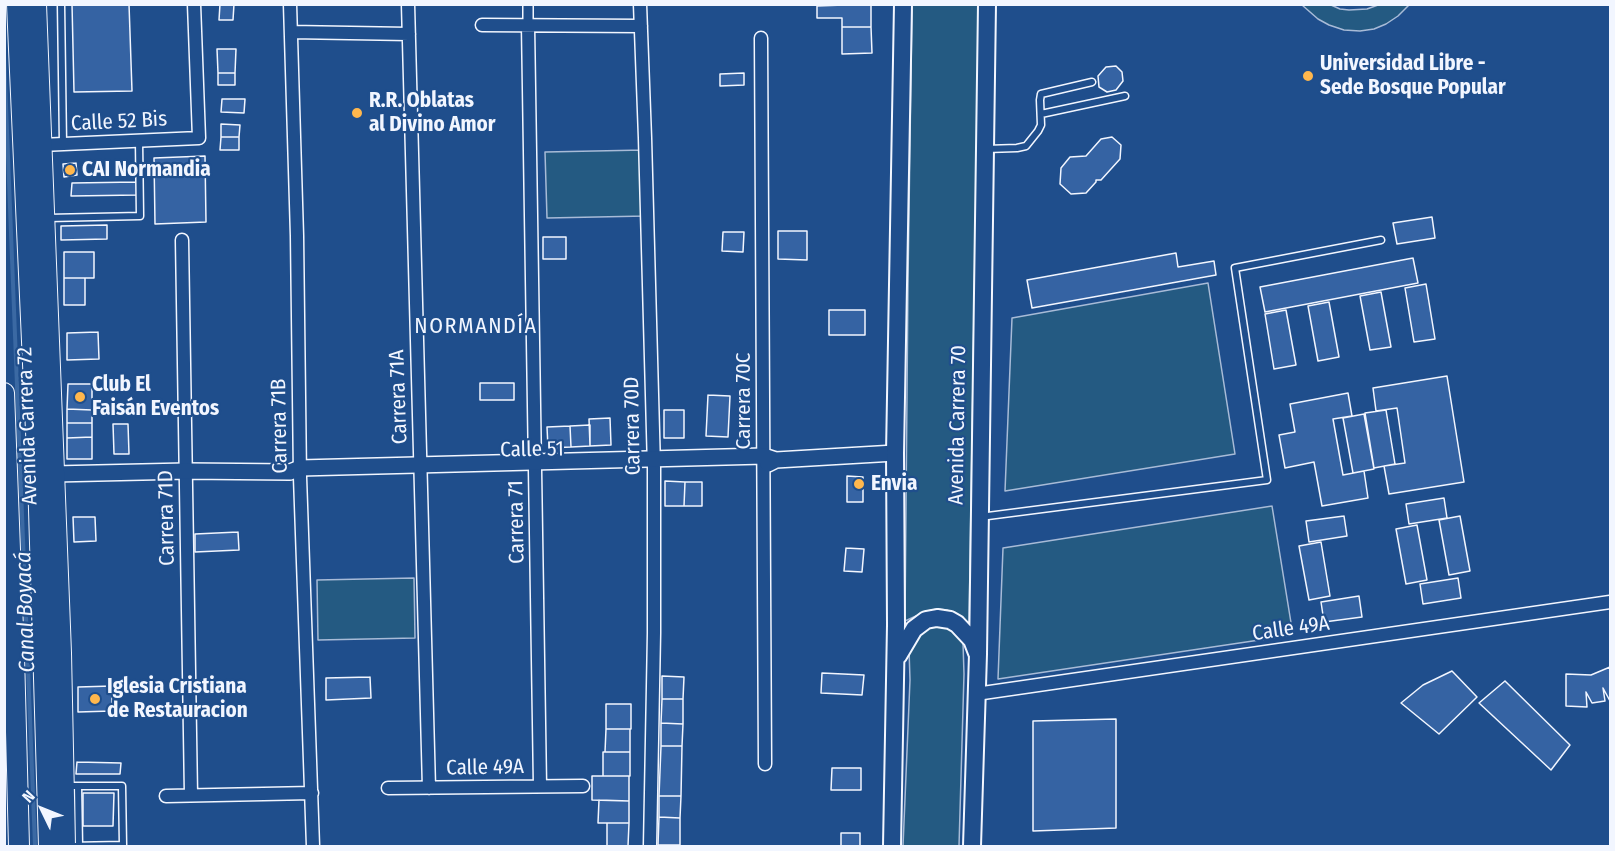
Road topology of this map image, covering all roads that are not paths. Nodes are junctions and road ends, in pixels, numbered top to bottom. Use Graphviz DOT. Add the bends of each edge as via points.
graph roads {
  1 [pos="17,4"];
  2 [pos="36,4"];
  3 [pos="61,4"];
  4 [pos="194,4"];
  5 [pos="290,4"];
  6 [pos="408,4"];
  7 [pos="528,4"];
  8 [pos="640,4"];
  9 [pos="903,4"];
  10 [pos="987,4"];
  11 [pos="528,25"];
  12 [pos="482,26"];
  13 [pos="640,26"];
  14 [pos="291,32"];
  15 [pos="408,34"];
  16 [pos="761,38"];
  17 [pos="1092,82"];
  18 [pos="1125,96"];
  19 [pos="1041,114"];
  20 [pos="139,141"];
  21 [pos="63,144"];
  22 [pos="41,145"];
  23 [pos="985,149"];
  24 [pos="44,218"];
  25 [pos="182,240"];
  26 [pos="1381,240"];
  27 [pos="4,393"];
  28 [pos="895,453"];
  29 [pos="768,461"];
  30 [pos="654,464"];
  31 [pos="535,466"];
  32 [pos="420,469"];
  33 [pos="186,471"];
  34 [pos="297,472"];
  35 [pos="54,474"];
  36 [pos="980,517"];
  37 [pos="56,523"];
  38 [pos="41,550"];
  39 [pos="1611,602"];
  40 [pos="4,618"];
  41 [pos="43,627"];
  42 [pos="14,637"];
  43 [pos="61,653"];
  44 [pos="978,654"];
  45 [pos="895,661"];
  46 [pos="976,694"];
  47 [pos="765,764"];
  48 [pos="71,786"];
  49 [pos="540,786"];
  50 [pos="583,786"];
  51 [pos="388,788"];
  52 [pos="429,788"];
  53 [pos="312,794"];
  54 [pos="191,795"];
  55 [pos="166,796"];
  56 [pos="19,846"];
  57 [pos="49,846"];
  58 [pos="70,846"];
  59 [pos="313,846"];
  60 [pos="650,846"];
  61 [pos="892,846"];
  62 [pos="972,846"];
  1 -- 38 [label="highway, Avenida Carrera 72"];
  2 -- 22 [label="highway, Avenida Carrera 72"];
  3 -- 21 [label="lane"];
  4 -- 20 [label="street, Calle 52 Bis" via="199,138"];
  5 -- 14 [label="street, Carrera 71B"];
  6 -- 15 [label="street, Carrera 71A"];
  7 -- 11 [label="street, Carrera 71"];
  8 -- 13 [label="street, Carrera 70D"];
  9 -- 28 [label="main road"];
  10 -- 23 [label="main road, Avenida Carrera 70"];
  11 -- 12 [label="street"];
  11 -- 13 [label="street"];
  11 -- 31 [label="street, Carrera 71"];
  13 -- 30 [label="street, Carrera 70D"];
  14 -- 15 [label="street"];
  14 -- 34 [label="street, Carrera 71B" via="297,236"];
  15 -- 32 [label="street, Carrera 71A"];
  16 -- 29 [label="street, Carrera 70C"];
  17 -- 19 [label="lane" via="1041,94"];
  18 -- 19 [label="lane"];
  19 -- 23 [label="lane" via="1041,128 1026,146"];
  20 -- 21 [label="street, Calle 52 Bis"];
  20 -- 24 [label="lane" via="140,216"];
  21 -- 22 [label="street, Calle 52 Bis"];
  22 -- 24 [label="highway, Avenida Carrera 72"];
  23 -- 36 [label="main road, Avenida Carrera 70"];
  24 -- 35 [label="highway, Avenida Carrera 72"];
  25 -- 33 [label="street, Carrera 71D"];
  26 -- 36 [label="lane" via="1235,268 1267,480"];
  27 -- 42 [label="highway, Avenida Carrera 72"];
  28 -- 29 [label="street, Calle 51"];
  28 -- 45 [label="main road"];
  29 -- 30 [label="street, Calle 51"];
  29 -- 47 [label="street, Carrera 70C"];
  30 -- 31 [label="street, Calle 51"];
  30 -- 60 [label="street, Carrera 70D"];
  31 -- 32 [label="street, Calle 51"];
  31 -- 49 [label="street, Carrera 71"];
  32 -- 34 [label="street, Calle 51"];
  32 -- 52 [label="street, Carrera 71A"];
  33 -- 34 [label="street, Calle 51"];
  33 -- 35 [label="street, Calle 51"];
  33 -- 54 [label="street, Carrera 71D"];
  34 -- 53 [label="street, Carrera 71B"];
  35 -- 37 [label="highway, Avenida Carrera 72"];
  36 -- 44 [label="main road, Avenida Carrera 70"];
  37 -- 38 [label="highway"];
  37 -- 43 [label="highway, Avenida Carrera 72"];
  38 -- 41 [label="highway, Avenida Carrera 72"];
  39 -- 46 [label="street, Calle 49A"];
  40 -- 42 [label="highway"];
  41 -- 43 [label="highway"];
  41 -- 57 [label="highway, Avenida Carrera 72"];
  42 -- 56 [label="highway, Avenida Carrera 72"];
  43 -- 48 [label="highway, Avenida Carrera 72"];
  44 -- 45 [label="main road" via="972,640 957,624 937,618 914,629"];
  44 -- 46 [label="main road, Avenida Carrera 70"];
  45 -- 61 [label="main road"];
  46 -- 62 [label="main road, Avenida Carrera 70"];
  48 -- 58 [label="highway, Avenida Carrera 72"];
  48 -- 58 [label="lane" via="122,786 123,845"];
  49 -- 50 [label="street, Calle 49A"];
  49 -- 52 [label="street, Calle 49A"];
  51 -- 52 [label="street, Calle 49A"];
  53 -- 54 [label="street"];
  53 -- 59 [label="street, Carrera 71B"];
  54 -- 55 [label="street"];
}
